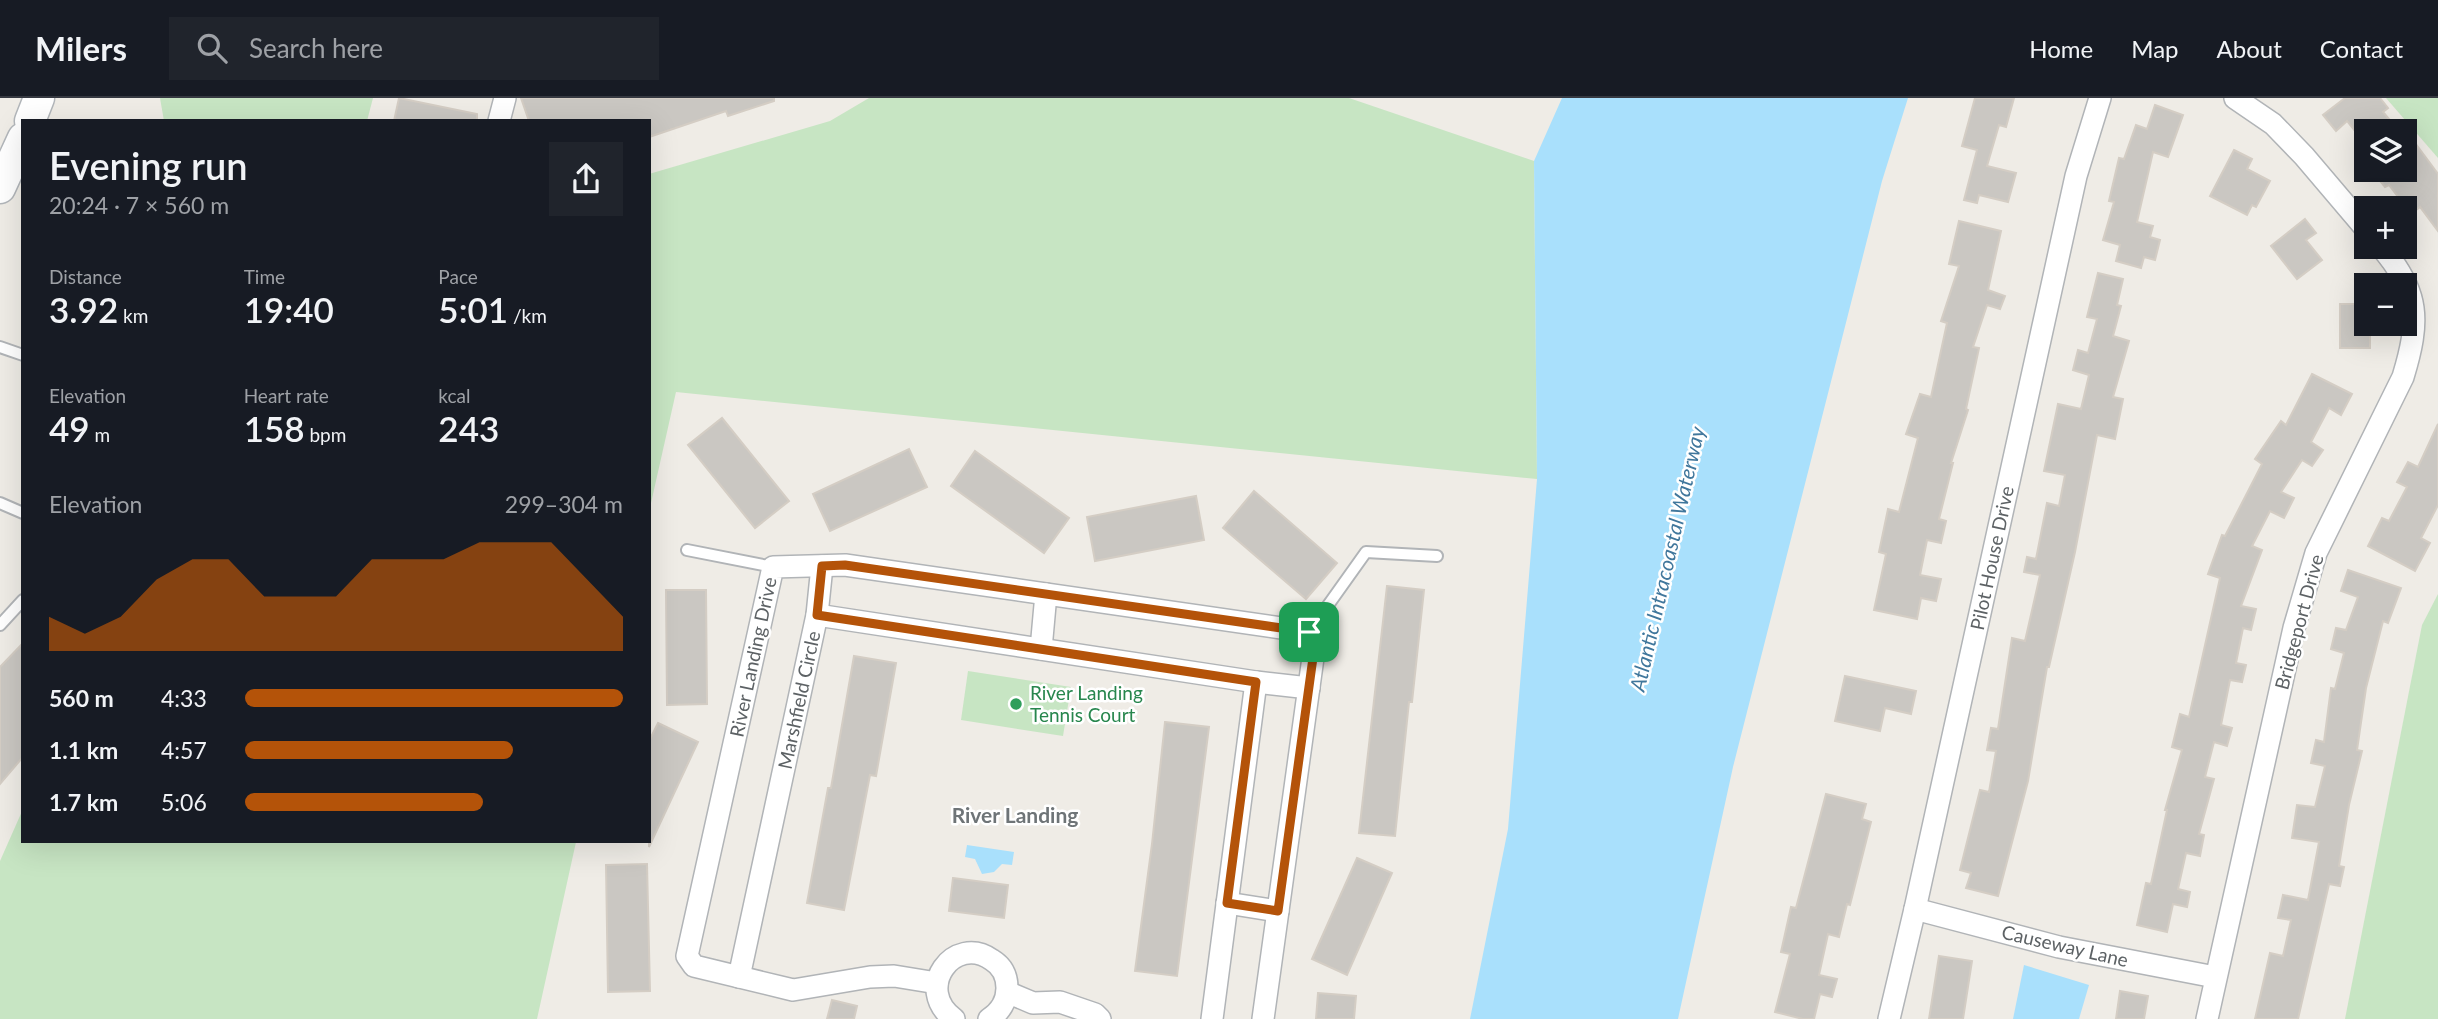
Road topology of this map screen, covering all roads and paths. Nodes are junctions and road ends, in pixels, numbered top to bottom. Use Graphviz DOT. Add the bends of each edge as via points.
graph roads {
  1 [pos="505,98"];
  2 [pos="2100,98"];
  3 [pos="2235,98"];
  4 [pos="500,119"];
  5 [pos="21,143"];
  6 [pos="0,188"];
  7 [pos="2354,215"];
  8 [pos="2391,259"];
  9 [pos="0,347"];
  10 [pos="21,354"];
  11 [pos="0,503"];
  12 [pos="21,512"];
  13 [pos="687,550"];
  14 [pos="1437,556"];
  15 [pos="822,566"];
  16 [pos="773,567"];
  17 [pos="1046,594"];
  18 [pos="21,602"];
  19 [pos="817,615"];
  20 [pos="0,625"];
  21 [pos="1309,632"];
  22 [pos="1041,649"];
  23 [pos="1256,682"];
  24 [pos="1309,688"];
  25 [pos="1227,903"];
  26 [pos="1915,909"];
  27 [pos="1278,911"];
  28 [pos="740,977"];
  29 [pos="2215,977"];
  30 [pos="937,983"];
  31 [pos="1007,992"];
  32 [pos="1033,1003"];
  33 [pos="954,1019"];
  34 [pos="989,1019"];
  35 [pos="1048,1019"];
  36 [pos="1100,1019"];
  37 [pos="1212,1019"];
  38 [pos="1263,1019"];
  39 [pos="1889,1019"];
  40 [pos="2207,1019"];
  1 -- 4 [label="street"];
  2 -- 26 [label="street, Pilot House Drive" via="2076,176"];
  3 -- 7 [label="street" via="2273,124"];
  5 -- 6 [label="main road"];
  8 -- 29 [label="street, Bridgeport Drive" via="2409,288 2414,315 2412,350 2316,552 2294,628"];
  9 -- 10 [label="lane"];
  11 -- 12 [label="lane"];
  13 -- 16 [label="lane"];
  14 -- 21 [label="lane" via="1366,552"];
  15 -- 16 [label="street, River Landing Drive"];
  15 -- 17 [label="street, River Landing Drive" via="845,565"];
  15 -- 19 [label="street"];
  16 -- 28 [label="street, River Landing Drive" via="687,956 694,966"];
  17 -- 21 [label="street, River Landing Drive"];
  17 -- 22 [label="street"];
  18 -- 20 [label="lane"];
  19 -- 22 [label="street, Marshfield Circle"];
  19 -- 28 [label="street, Marshfield Circle"];
  21 -- 24 [label="street" via="1316,636"];
  22 -- 23 [label="street, Marshfield Circle"];
  23 -- 24 [label="street, Marshfield Circle"];
  23 -- 25 [label="street"];
  24 -- 27 [label="street"];
  25 -- 27 [label="street"];
  25 -- 37 [label="street"];
  26 -- 29 [label="street, Causeway Lane" via="2059,947"];
  26 -- 39 [label="street, Pilot House Drive"];
  27 -- 38 [label="street"];
  28 -- 30 [label="street, River Landing Drive" via="793,990 870,977"];
  29 -- 40 [label="street, Bridgeport Drive"];
  30 -- 31 [label="street" via="953,959 981,954 998,964"];
  30 -- 33 [label="street" via="940,1003"];
  31 -- 32 [label="street"];
  31 -- 34 [label="street" via="1000,1011"];
  32 -- 35 [label="street"];
  32 -- 36 [label="street" via="1060,1002"];
}
